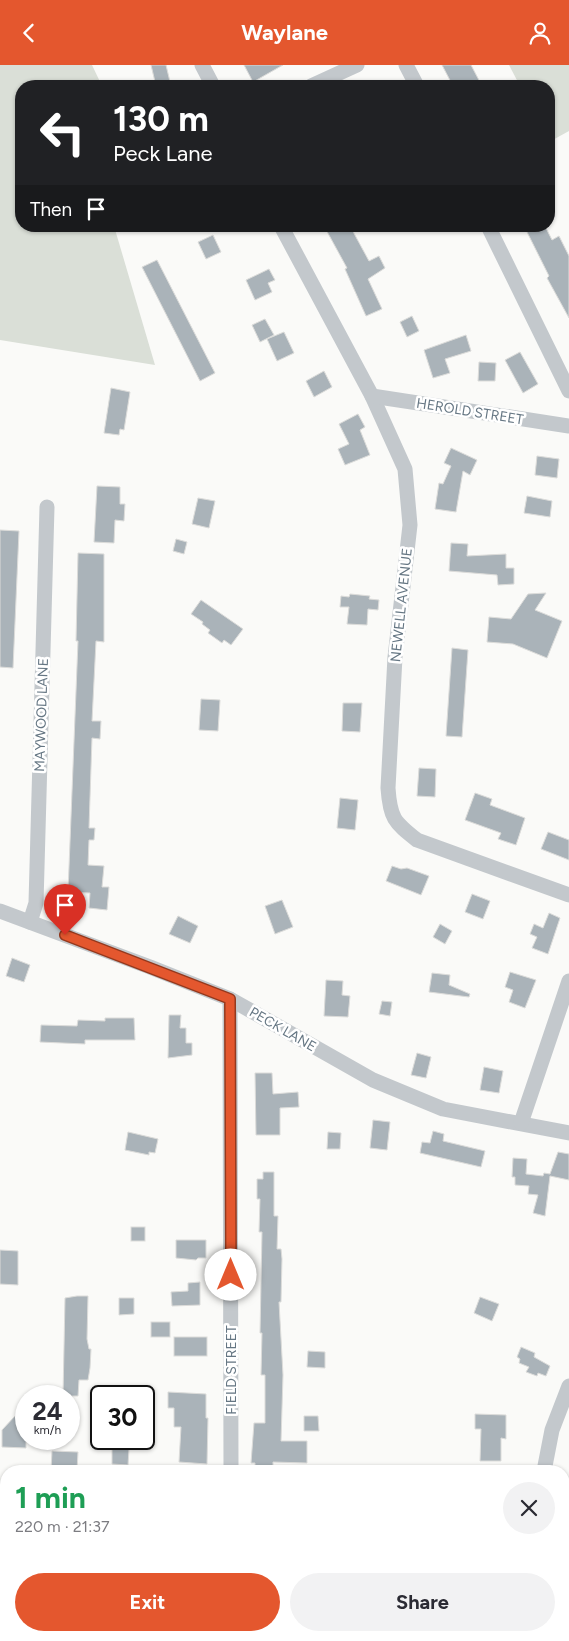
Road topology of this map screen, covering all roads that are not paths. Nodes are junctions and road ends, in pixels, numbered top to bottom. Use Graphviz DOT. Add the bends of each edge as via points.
graph roads {
  1 [pos="202,65"];
  2 [pos="357,65"];
  3 [pos="406,65"];
  4 [pos="210,80"];
  5 [pos="324,80"];
  6 [pos="414,80"];
  7 [pos="284,232"];
  8 [pos="491,232"];
  9 [pos="569,391"];
  10 [pos="372,396"];
  11 [pos="569,426"];
  12 [pos="47,507"];
  13 [pos="569,895"];
  14 [pos="0,911"];
  15 [pos="30,922"];
  16 [pos="569,981"];
  17 [pos="230,999"];
  18 [pos="521,1123"];
  19 [pos="569,1133"];
  20 [pos="569,1386"];
  21 [pos="231,1465"];
  22 [pos="545,1465"];
  1 -- 4 [label="street"];
  2 -- 5 [label="street"];
  3 -- 6 [label="street"];
  7 -- 10 [label="street, NEWELL AVENUE"];
  8 -- 9 [label="street"];
  10 -- 11 [label="street, HEROLD STREET"];
  10 -- 13 [label="street, NEWELL AVENUE" via="405,469 410,525 395,657 389,807 397,824 417,840"];
  12 -- 15 [label="street, MAYWOOD LANE" via="36,903"];
  14 -- 15 [label="street, PECK LANE"];
  15 -- 17 [label="street, PECK LANE"];
  16 -- 18 [label="street"];
  17 -- 18 [label="street, PECK LANE" via="373,1081 443,1109"];
  17 -- 21 [label="street, FIELD STREET"];
  18 -- 19 [label="street, PECK LANE"];
  20 -- 22 [label="street" via="552,1430"];
}
